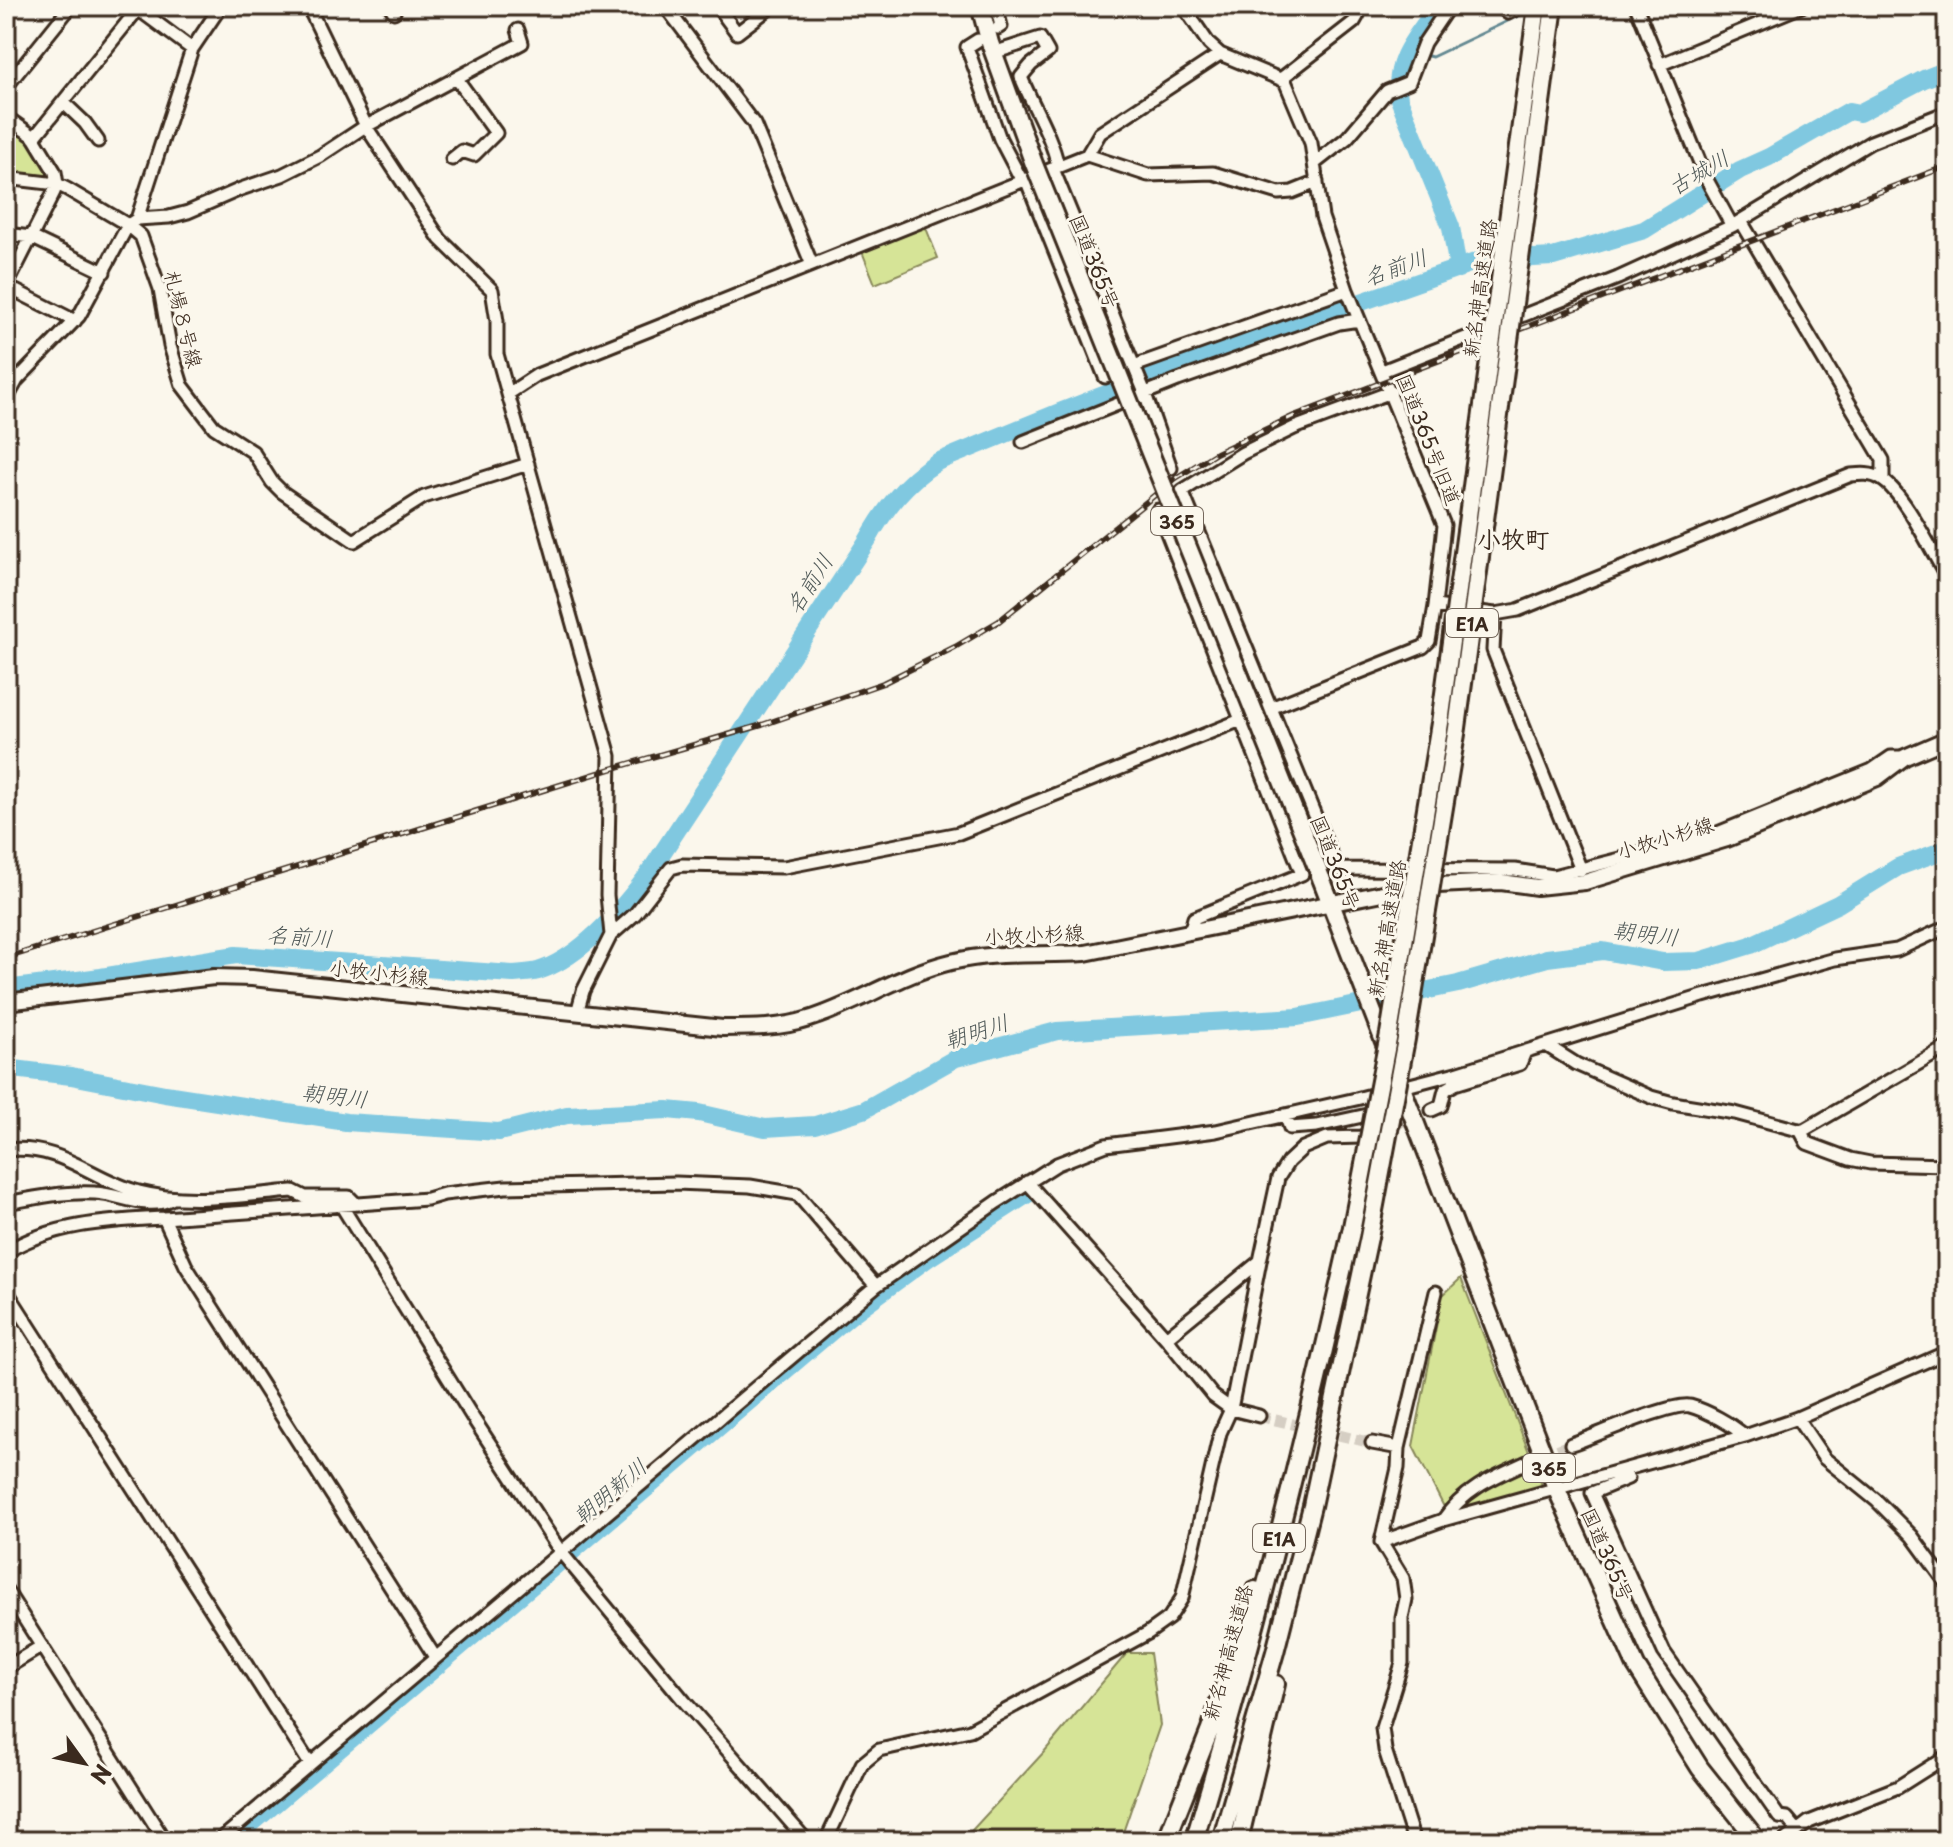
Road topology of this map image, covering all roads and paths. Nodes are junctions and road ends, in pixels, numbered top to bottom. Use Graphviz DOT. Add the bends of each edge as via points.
graph roads {
  1 [pos="71,6"];
  2 [pos="221,6"];
  3 [pos="308,6"];
  4 [pos="665,6"];
  5 [pos="717,6"];
  6 [pos="772,6"];
  7 [pos="980,6"];
  8 [pos="996,6"];
  9 [pos="1183,6"];
  10 [pos="1356,6"];
  11 [pos="1449,6"];
  12 [pos="1500,6"];
  13 [pos="1521,6"];
  14 [pos="1537,6"];
  15 [pos="1554,6"];
  16 [pos="1636,6"];
  17 [pos="1802,6"];
  18 [pos="136,8"];
  19 [pos="998,28"];
  20 [pos="518,30"];
  21 [pos="978,40"];
  22 [pos="192,49"];
  23 [pos="993,53"];
  24 [pos="1220,54"];
  25 [pos="1659,65"];
  26 [pos="1282,78"];
  27 [pos="457,79"];
  28 [pos="6,87"];
  29 [pos="64,103"];
  30 [pos="1947,112"];
  31 [pos="6,117"];
  32 [pos="367,128"];
  33 [pos="34,138"];
  34 [pos="98,141"];
  35 [pos="1087,155"];
  36 [pos="452,159"];
  37 [pos="1315,163"];
  38 [pos="1056,168"];
  39 [pos="6,178"];
  40 [pos="1024,180"];
  41 [pos="1317,182"];
  42 [pos="57,184"];
  43 [pos="133,222"];
  44 [pos="1736,223"];
  45 [pos="6,234"];
  46 [pos="31,237"];
  47 [pos="812,265"];
  48 [pos="104,272"];
  49 [pos="6,287"];
  50 [pos="1347,292"];
  51 [pos="1358,318"];
  52 [pos="75,321"];
  53 [pos="1134,368"];
  54 [pos="1382,371"];
  55 [pos="1144,391"];
  56 [pos="1391,392"];
  57 [pos="508,394"];
  58 [pos="6,400"];
  59 [pos="1023,442"];
  60 [pos="528,464"];
  61 [pos="1171,468"];
  62 [pos="1883,479"];
  63 [pos="1158,510"];
  64 [pos="1947,577"];
  65 [pos="1435,606"];
  66 [pos="1495,614"];
  67 [pos="1269,708"];
  68 [pos="1242,720"];
  69 [pos="1947,739"];
  70 [pos="1905,757"];
  71 [pos="1581,870"];
  72 [pos="1330,903"];
  73 [pos="1947,927"];
  74 [pos="611,933"];
  75 [pos="1190,933"];
  76 [pos="6,1002"];
  77 [pos="577,1013"];
  78 [pos="1546,1045"];
  79 [pos="1947,1047"];
  80 [pos="1525,1052"];
  81 [pos="1403,1086"];
  82 [pos="1432,1110"];
  83 [pos="1285,1115"];
  84 [pos="1800,1130"];
  85 [pos="6,1150"];
  86 [pos="1947,1165"];
  87 [pos="1027,1182"];
  88 [pos="172,1198"];
  89 [pos="6,1203"];
  90 [pos="356,1204"];
  91 [pos="341,1205"];
  92 [pos="164,1218"];
  93 [pos="6,1252"];
  94 [pos="1260,1261"];
  95 [pos="876,1286"];
  96 [pos="6,1290"];
  97 [pos="1436,1292"];
  98 [pos="1166,1338"];
  99 [pos="1947,1352"];
  100 [pos="1323,1359"];
  101 [pos="1231,1409"];
  102 [pos="1259,1416"];
  103 [pos="1797,1418"];
  104 [pos="1745,1436"];
  105 [pos="1372,1443"];
  106 [pos="1571,1444"];
  107 [pos="1399,1448"];
  108 [pos="1527,1462"];
  109 [pos="1628,1478"];
  110 [pos="1557,1490"];
  111 [pos="1312,1506"];
  112 [pos="1443,1520"];
  113 [pos="1381,1542"];
  114 [pos="564,1556"];
  115 [pos="1947,1584"];
  116 [pos="6,1590"];
  117 [pos="42,1646"];
  118 [pos="435,1657"];
  119 [pos="6,1668"];
  120 [pos="1947,1756"];
  121 [pos="310,1764"];
  122 [pos="1797,1830"];
  123 [pos="165,1841"];
  124 [pos="219,1841"];
  125 [pos="807,1841"];
  126 [pos="826,1841"];
  127 [pos="1166,1841"];
  128 [pos="1194,1841"];
  129 [pos="1221,1841"];
  130 [pos="1239,1841"];
  131 [pos="1414,1841"];
  132 [pos="1758,1841"];
  133 [pos="1784,1841"];
  1 -- 28 [label="street"];
  2 -- 22 [label="street"];
  3 -- 32 [label="street"];
  4 -- 47 [label="street" via="754,124"];
  5 -- 6 [label="street" via="737,33"];
  7 -- 23 [label="highway, 国道365号 / 365"];
  8 -- 19 [label="street"];
  9 -- 24 [label="street"];
  10 -- 26 [label="street" via="1354,22"];
  11 -- 37 [label="street" via="1424,43 1407,83 1387,91 1347,138"];
  12 -- 13 [label="street" via="1508,13"];
  14 -- 100 [label="highway, 新名神高速道路 / E1A, bridge" via="1437,738 1389,1034"];
  15 -- 111 [label="highway, 新名神高速道路 / E1A, bridge" via="1459,714 1412,1009"];
  16 -- 25 [label="street"];
  17 -- 25 [label="street"];
  18 -- 22 [label="street"];
  18 -- 29 [label="street"];
  20 -- 27 [label="street" via="522,43"];
  21 -- 40 [label="street" via="967,47 1000,139"];
  22 -- 43 [label="street" via="148,192"];
  23 -- 38 [label="street" via="1040,38 1048,52 1021,77 1053,143"];
  23 -- 72 [label="highway, 国道365号 / 365, bridge"];
  24 -- 26 [label="street"];
  24 -- 35 [label="street" via="1100,133"];
  25 -- 44 [label="street" via="1707,180"];
  26 -- 37 [label="street, 国道365号旧道"];
  27 -- 32 [label="street"];
  27 -- 36 [label="street" via="496,133 474,155 462,151"];
  29 -- 33 [label="street"];
  29 -- 34 [label="street"];
  30 -- 44 [label="street" via="1871,142"];
  31 -- 33 [label="street"];
  32 -- 43 [label="street" via="282,175 188,212"];
  32 -- 57 [label="street" via="440,239 492,290 497,354"];
  33 -- 42 [label="street"];
  35 -- 38 [label="street"];
  35 -- 41 [label="street" via="1148,175 1213,173 1279,193"];
  37 -- 41 [label="street, 国道365号旧道"];
  38 -- 40 [label="street"];
  38 -- 53 [label="street"];
  39 -- 42 [label="street"];
  40 -- 47 [label="street"];
  40 -- 53 [label="street" via="1105,377"];
  41 -- 50 [label="street, 国道365号旧道" via="1322,217"];
  42 -- 43 [label="street"];
  42 -- 46 [label="street"];
  43 -- 48 [label="street"];
  43 -- 60 [label="street, 札場８号線" via="155,272 182,385 197,408 214,427 253,452 278,489 354,541 424,497"];
  44 -- 54 [label="street" via="1632,272"];
  44 -- 62 [label="street" via="1883,460"];
  45 -- 46 [label="street"];
  46 -- 48 [label="street"];
  46 -- 49 [label="street"];
  47 -- 57 [label="street" via="537,375"];
  48 -- 52 [label="street"];
  49 -- 52 [label="street"];
  50 -- 51 [label="street, 国道365号旧道"];
  50 -- 53 [label="street"];
  51 -- 54 [label="street, 国道365号旧道"];
  51 -- 55 [label="street"];
  52 -- 58 [label="street" via="17,380"];
  53 -- 55 [label="street"];
  54 -- 56 [label="street, 国道365号旧道"];
  55 -- 59 [label="street"];
  55 -- 61 [label="street"];
  56 -- 65 [label="street, 国道365号旧道" via="1444,525"];
  56 -- 67 [label="street" via="1281,434 1182,491"];
  57 -- 60 [label="street"];
  60 -- 74 [label="street" via="610,756"];
  62 -- 64 [label="street" via="1899,496"];
  62 -- 66 [label="street" via="1851,475 1518,610"];
  63 -- 68 [label="street"];
  65 -- 66 [label="street"];
  65 -- 67 [label="street, 国道365号旧道" via="1429,641 1423,647"];
  66 -- 71 [label="street" via="1493,650"];
  67 -- 68 [label="street"];
  67 -- 71 [label="street" via="1337,869 1515,870 1553,876"];
  68 -- 74 [label="street" via="959,833 784,867 671,868 635,914"];
  68 -- 75 [label="street" via="1302,874 1194,918"];
  69 -- 70 [label="main road, 小牧小杉線"];
  70 -- 71 [label="street" via="1891,757 1843,783 1710,836"];
  70 -- 72 [label="main road, 小牧小杉線" via="1877,778 1727,839 1585,882 1417,886"];
  72 -- 75 [label="main road, 小牧小杉線"];
  72 -- 81 [label="highway, 国道365号 / 365, bridge"];
  73 -- 78 [label="street" via="1897,950 1835,959"];
  74 -- 77 [label="street"];
  75 -- 77 [label="main road, 小牧小杉線" via="1085,953 992,954 949,962 808,1020 762,1028"];
  76 -- 77 [label="main road, 小牧小杉線" via="214,977"];
  78 -- 80 [label="street"];
  78 -- 84 [label="street" via="1651,1097"];
  79 -- 84 [label="street"];
  80 -- 81 [label="street"];
  80 -- 82 [label="street" via="1520,1064 1445,1090 1441,1106"];
  81 -- 83 [label="street"];
  81 -- 110 [label="highway, 国道365号 / 365"];
  83 -- 87 [label="street" via="1216,1131 1106,1145"];
  83 -- 94 [label="street" via="1290,1128 1381,1112 1396,1124 1361,1137 1327,1138 1303,1148 1288,1162 1278,1178"];
  84 -- 86 [label="street" via="1807,1143 1850,1159"];
  85 -- 88 [label="street" via="46,1151 137,1191"];
  87 -- 95 [label="street"];
  87 -- 98 [label="street"];
  88 -- 89 [label="street" via="155,1203 64,1193"];
  88 -- 90 [label="street" via="293,1191 305,1197 349,1197"];
  90 -- 91 [label="street"];
  90 -- 95 [label="street" via="505,1187 750,1186 797,1194"];
  91 -- 92 [label="street"];
  91 -- 114 [label="street"];
  92 -- 93 [label="street" via="59,1229"];
  92 -- 118 [label="street" via="186,1266"];
  94 -- 98 [label="street"];
  94 -- 101 [label="street"];
  95 -- 114 [label="street"];
  96 -- 121 [label="street"];
  97 -- 107 [label="street"];
  98 -- 101 [label="street" via="1213,1396"];
  99 -- 103 [label="street"];
  100 -- 127 [label="highway" via="1226,1683"];
  100 -- 128 [label="highway, 新名神高速道路 / E1A" via="1249,1655"];
  101 -- 102 [label="street"];
  101 -- 126 [label="street" via="1220,1433 1182,1598 1169,1618 970,1730 870,1755"];
  103 -- 104 [label="street"];
  103 -- 115 [label="street" via="1824,1458 1912,1536"];
  104 -- 106 [label="street" via="1688,1405"];
  104 -- 110 [label="street"];
  105 -- 107 [label="street"];
  107 -- 113 [label="street"];
  108 -- 112 [label="street" via="1473,1488"];
  109 -- 122 [label="street" via="1592,1493 1652,1626 1770,1805"];
  110 -- 112 [label="street"];
  110 -- 132 [label="highway, 国道365号 / 365" via="1636,1666 1700,1768"];
  111 -- 129 [label="highway, 新名神高速道路 / E1A"];
  111 -- 130 [label="highway"];
  112 -- 113 [label="street"];
  113 -- 131 [label="street" via="1403,1578 1406,1599 1402,1663 1382,1728"];
  114 -- 118 [label="street"];
  114 -- 125 [label="street"];
  116 -- 117 [label="street"];
  117 -- 119 [label="street"];
  117 -- 123 [label="street"];
  118 -- 121 [label="street"];
  120 -- 122 [label="street" via="1898,1787"];
  121 -- 124 [label="street"];
  122 -- 133 [label="street"];
}
